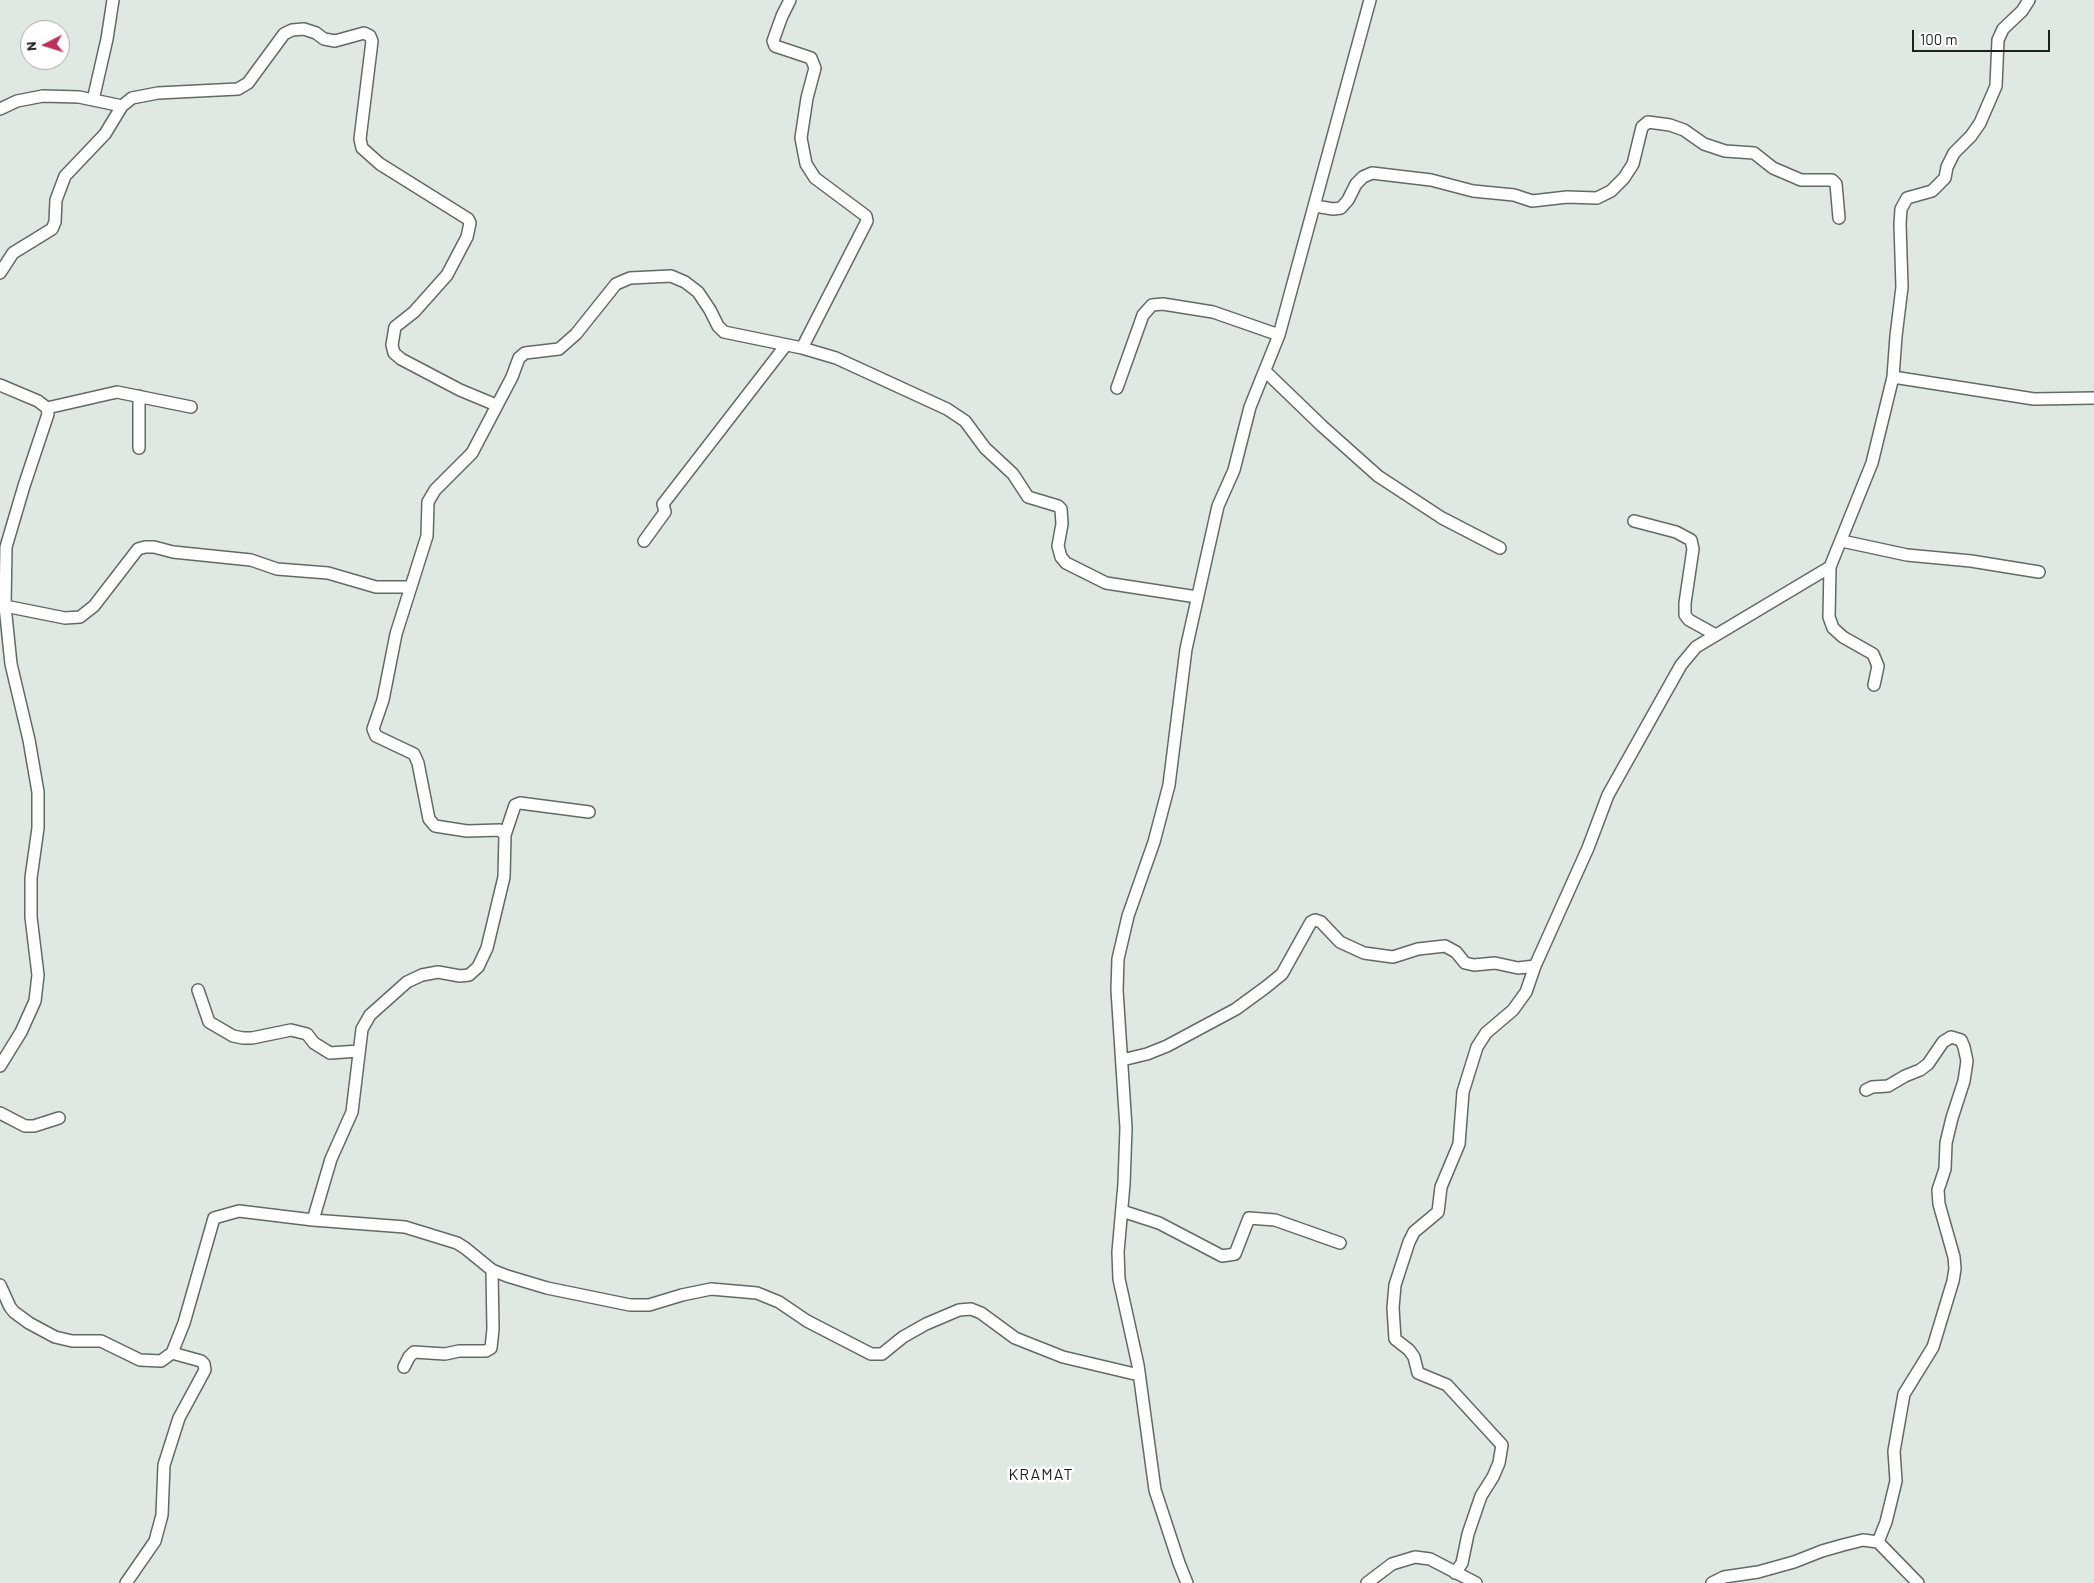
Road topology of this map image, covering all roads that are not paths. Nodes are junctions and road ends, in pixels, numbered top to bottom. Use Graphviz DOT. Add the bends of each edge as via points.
graph roads {
  1 [pos="113,0"];
  2 [pos="790,0"];
  3 [pos="1370,0"];
  4 [pos="2029,0"];
  5 [pos="93,100"];
  6 [pos="122,106"];
  7 [pos="0,109"];
  8 [pos="1315,206"];
  9 [pos="1839,218"];
  10 [pos="0,273"];
  11 [pos="1279,335"];
  12 [pos="786,345"];
  13 [pos="802,348"];
  14 [pos="1265,371"];
  15 [pos="1893,377"];
  16 [pos="0,385"];
  17 [pos="1117,388"];
  18 [pos="139,396"];
  19 [pos="2094,398"];
  20 [pos="191,406"];
  21 [pos="496,406"];
  22 [pos="47,408"];
  23 [pos="139,448"];
  24 [pos="1634,521"];
  25 [pos="644,541"];
  26 [pos="1842,541"];
  27 [pos="1500,548"];
  28 [pos="1830,567"];
  29 [pos="2039,572"];
  30 [pos="410,587"];
  31 [pos="1197,598"];
  32 [pos="2,605"];
  33 [pos="1716,635"];
  34 [pos="1874,685"];
  35 [pos="589,812"];
  36 [pos="505,835"];
  37 [pos="1535,966"];
  38 [pos="198,990"];
  39 [pos="359,1051"];
  40 [pos="1122,1060"];
  41 [pos="0,1066"];
  42 [pos="1866,1090"];
  43 [pos="0,1113"];
  44 [pos="59,1118"];
  45 [pos="1122,1211"];
  46 [pos="313,1220"];
  47 [pos="1340,1243"];
  48 [pos="492,1270"];
  49 [pos="0,1285"];
  50 [pos="172,1353"];
  51 [pos="404,1367"];
  52 [pos="1139,1375"];
  53 [pos="1878,1542"];
  54 [pos="1455,1574"];
  55 [pos="126,1583"];
  56 [pos="1187,1583"];
  57 [pos="1367,1583"];
  58 [pos="1476,1583"];
  59 [pos="1712,1583"];
  60 [pos="1918,1583"];
  1 -- 5 [label="street"];
  2 -- 13 [label="street" via="773,41 775,46 811,58 814,63 801,138 806,164 815,178 866,216 867,221"];
  3 -- 8 [label="street"];
  4 -- 15 [label="street" via="2003,29 1998,40 1996,86 1980,123 1950,158 1945,178 1932,191 1907,198 1901,209 1902,287"];
  5 -- 6 [label="street"];
  5 -- 7 [label="street" via="43,96 17,101"];
  6 -- 10 [label="street" via="106,134 65,176 56,200 52,229 13,253"];
  6 -- 21 [label="street" via="132,98 158,93 238,89 248,83 284,34 292,30 304,29 335,41 364,33 370,36 360,139 362,148 380,164 470,223 467,237 447,275 396,327 392,346 394,353"];
  8 -- 9 [label="street" via="1333,210 1341,208 1363,176 1372,173 1431,180 1473,191 1514,194 1532,202 1567,197 1597,198 1611,191 1634,164 1642,127 1648,122 1684,130 1704,144 1726,152 1754,153 1773,168 1801,180 1832,180 1836,184"];
  8 -- 11 [label="street"];
  11 -- 14 [label="street"];
  11 -- 17 [label="street" via="1213,312 1152,305 1143,315"];
  12 -- 13 [label="street"];
  12 -- 21 [label="street" via="724,332 698,292 685,282 671,276 630,278 616,284 576,334 559,349 525,353 519,358"];
  12 -- 25 [label="street" via="663,504 665,512"];
  13 -- 31 [label="street" via="844,362 947,409 964,421 985,448 1014,474 1028,497 1061,509 1058,546 1061,557 1075,570 1106,583"];
  14 -- 27 [label="street" via="1378,476 1442,518"];
  14 -- 31 [label="street" via="1250,407 1234,470 1218,506"];
  15 -- 19 [label="street" via="2034,399"];
  15 -- 26 [label="street" via="1872,463"];
  16 -- 22 [label="street"];
  18 -- 20 [label="street"];
  18 -- 22 [label="street" via="111,392"];
  18 -- 23 [label="street"];
  21 -- 30 [label="street" via="472,453 435,490 428,502 427,536"];
  22 -- 32 [label="street" via="47,422 6,546"];
  24 -- 33 [label="street" via="1676,532 1691,540 1693,549 1685,615"];
  26 -- 28 [label="street"];
  26 -- 29 [label="street" via="1907,555"];
  28 -- 33 [label="street"];
  28 -- 34 [label="street" via="1829,617 1833,628 1878,660"];
  30 -- 32 [label="street" via="376,587 328,573 277,569 251,560 145,547 138,549 94,606 80,617 65,618"];
  30 -- 36 [label="street" via="373,729 376,736 414,754 428,819 435,826 467,831 500,830"];
  31 -- 40 [label="street" via="1186,649 1169,785 1118,959"];
  32 -- 41 [label="street" via="38,792 38,828 31,878 31,917 38,975 35,1001"];
  33 -- 37 [label="street" via="1696,646 1682,665 1608,795"];
  35 -- 36 [label="street" via="520,803 516,805"];
  36 -- 39 [label="street" via="504,878 487,948 478,967 468,975 438,972 407,982 370,1016 362,1029"];
  37 -- 40 [label="street" via="1518,968 1465,963 1446,946 1418,949 1393,957 1364,953 1340,942 1315,920 1282,974 1236,1009 1184,1038 1147,1054"];
  37 -- 54 [label="street" via="1526,992 1513,1010 1486,1032 1477,1047 1463,1092 1459,1144 1441,1187 1438,1212 1414,1232 1395,1285 1395,1339 1414,1357 1418,1373 1447,1385 1502,1445 1499,1463 1481,1496 1462,1563"];
  38 -- 39 [label="street" via="209,1022 233,1036 252,1038 292,1030 307,1034 314,1043 330,1052"];
  39 -- 46 [label="street" via="352,1112 331,1159"];
  40 -- 45 [label="street" via="1126,1158"];
  42 -- 53 [label="street" via="1888,1086 1920,1070 1943,1042 1951,1037 1961,1040 1967,1061 1946,1143 1945,1169 1938,1190 1955,1269 1935,1342 1904,1394 1894,1451 1896,1481"];
  43 -- 44 [label="street" via="25,1126"];
  45 -- 47 [label="street" via="1159,1223 1222,1256 1235,1254 1249,1218 1275,1220"];
  45 -- 52 [label="street" via="1119,1279"];
  46 -- 48 [label="street" via="405,1227 457,1243"];
  46 -- 50 [label="street" via="239,1210 214,1218 184,1323"];
  48 -- 51 [label="street" via="494,1329 491,1348 445,1354 414,1352"];
  48 -- 52 [label="street" via="548,1288 639,1306 711,1289 757,1293 872,1354 882,1354 926,1324 959,1310 971,1310 981,1313 1015,1338 1063,1357"];
  49 -- 50 [label="street" via="14,1312 55,1337 72,1341 101,1340 147,1361 161,1361"];
  50 -- 55 [label="street" via="201,1361 204,1370 179,1418 164,1465 162,1516 155,1541"];
  52 -- 56 [label="street" via="1156,1490"];
  53 -- 59 [label="street" via="1863,1540 1850,1543 1794,1562 1724,1577"];
  53 -- 60 [label="street"];
  54 -- 57 [label="street" via="1430,1559 1415,1556 1392,1564"];
  54 -- 58 [label="street"];
}
